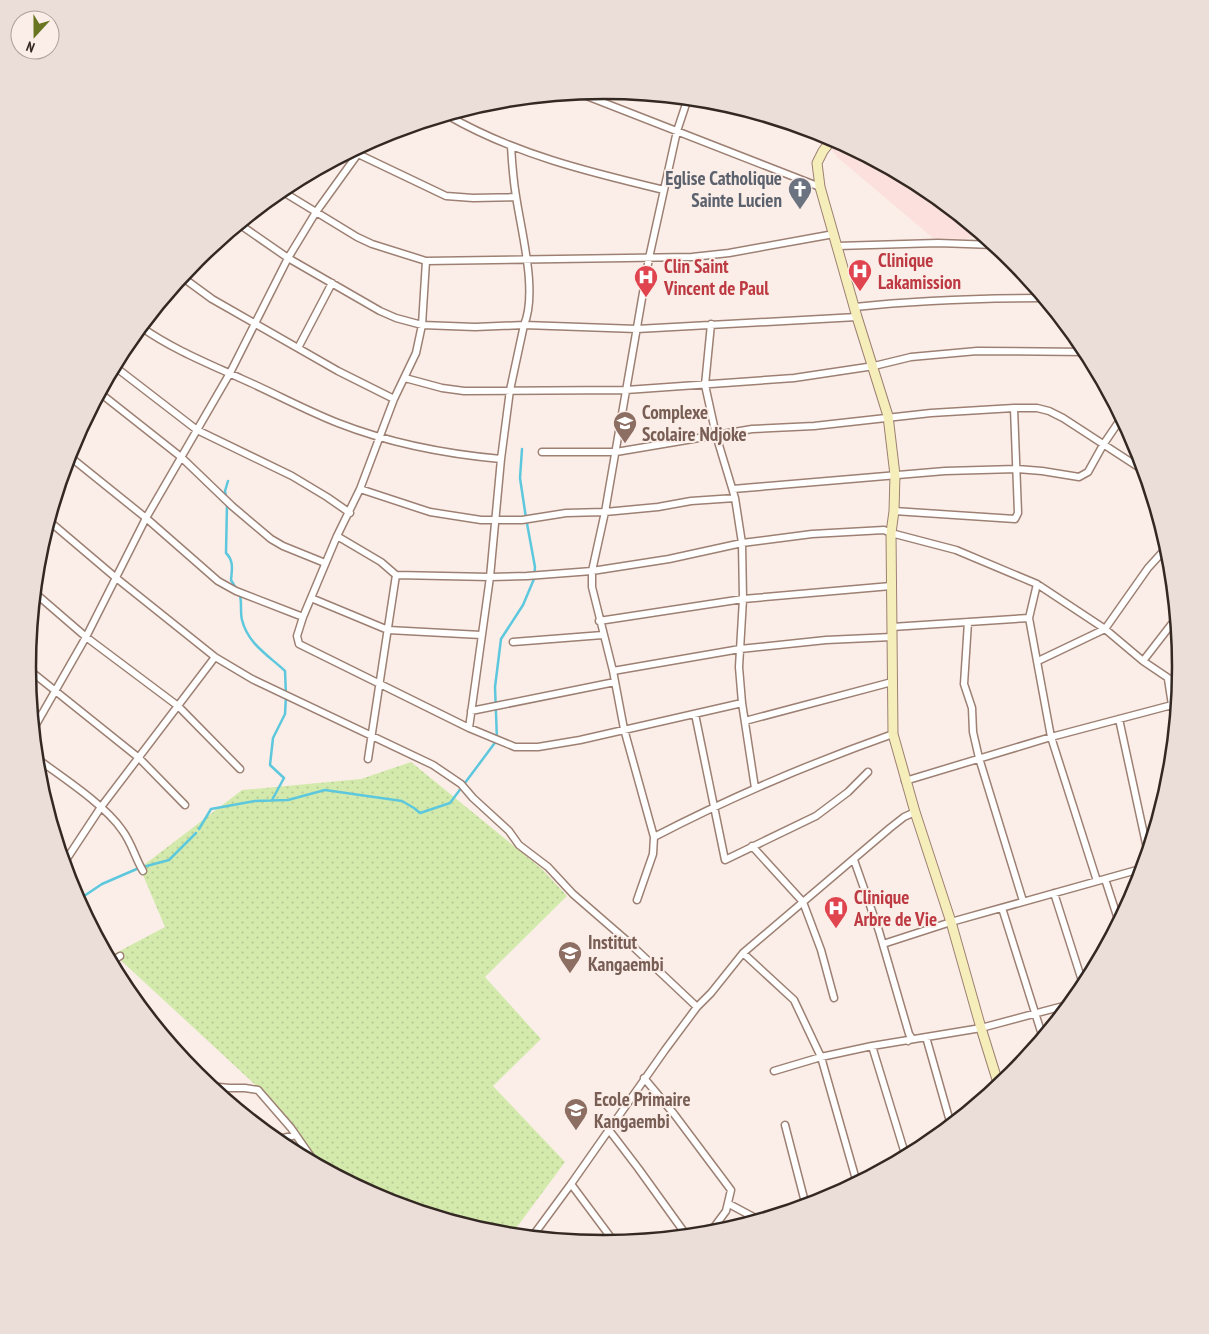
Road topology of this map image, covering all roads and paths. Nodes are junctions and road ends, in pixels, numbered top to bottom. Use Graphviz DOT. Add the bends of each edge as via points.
graph roads {
  1 [pos="594,99"];
  2 [pos="686,105"];
  3 [pos="454,119"];
  4 [pos="677,130"];
  5 [pos="828,145"];
  6 [pos="511,146"];
  7 [pos="360,154"];
  8 [pos="352,157"];
  9 [pos="820,187"];
  10 [pos="664,190"];
  11 [pos="289,195"];
  12 [pos="516,197"];
  13 [pos="316,212"];
  14 [pos="245,228"];
  15 [pos="834,234"];
  16 [pos="983,244"];
  17 [pos="837,246"];
  18 [pos="288,258"];
  19 [pos="649,258"];
  20 [pos="527,260"];
  21 [pos="426,261"];
  22 [pos="188,281"];
  23 [pos="332,282"];
  24 [pos="1037,298"];
  25 [pos="855,307"];
  26 [pos="857,317"];
  27 [pos="256,323"];
  28 [pos="711,324"];
  29 [pos="422,325"];
  30 [pos="524,325"];
  31 [pos="637,329"];
  32 [pos="147,331"];
  33 [pos="298,348"];
  34 [pos="1078,352"];
  35 [pos="874,366"];
  36 [pos="120,370"];
  37 [pos="230,373"];
  38 [pos="405,378"];
  39 [pos="705,385"];
  40 [pos="510,390"];
  41 [pos="626,390"];
  42 [pos="105,397"];
  43 [pos="394,399"];
  44 [pos="1014,408"];
  45 [pos="888,416"];
  46 [pos="1117,424"];
  47 [pos="197,430"];
  48 [pos="716,435"];
  49 [pos="380,436"];
  50 [pos="1103,445"];
  51 [pos="542,452"];
  52 [pos="616,452"];
  53 [pos="182,457"];
  54 [pos="501,459"];
  55 [pos="75,461"];
  56 [pos="1135,465"];
  57 [pos="1017,469"];
  58 [pos="895,475"];
  59 [pos="360,489"];
  60 [pos="733,489"];
  61 [pos="735,498"];
  62 [pos="605,512"];
  63 [pos="894,512"];
  64 [pos="350,513"];
  65 [pos="146,518"];
  66 [pos="495,519"];
  67 [pos="55,526"];
  68 [pos="891,533"];
  69 [pos="337,536"];
  70 [pos="742,543"];
  71 [pos="1161,553"];
  72 [pos="325,563"];
  73 [pos="592,571"];
  74 [pos="396,575"];
  75 [pos="115,577"];
  76 [pos="490,577"];
  77 [pos="1038,584"];
  78 [pos="891,586"];
  79 [pos="40,598"];
  80 [pos="311,598"];
  81 [pos="743,599"];
  82 [pos="303,617"];
  83 [pos="1029,618"];
  84 [pos="599,621"];
  85 [pos="968,622"];
  86 [pos="1171,624"];
  87 [pos="892,626"];
  88 [pos="1104,629"];
  89 [pos="388,630"];
  90 [pos="481,635"];
  91 [pos="603,635"];
  92 [pos="86,636"];
  93 [pos="892,637"];
  94 [pos="513,642"];
  95 [pos="740,649"];
  96 [pos="215,657"];
  97 [pos="1038,661"];
  98 [pos="1143,661"];
  99 [pos="613,671"];
  100 [pos="36,676"];
  101 [pos="1168,680"];
  102 [pos="615,682"];
  103 [pos="892,682"];
  104 [pos="1173,682"];
  105 [pos="379,684"];
  106 [pos="54,690"];
  107 [pos="1172,694"];
  108 [pos="742,703"];
  109 [pos="1172,704"];
  110 [pos="178,706"];
  111 [pos="471,711"];
  112 [pos="695,714"];
  113 [pos="39,719"];
  114 [pos="1119,719"];
  115 [pos="745,721"];
  116 [pos="469,728"];
  117 [pos="624,729"];
  118 [pos="893,734"];
  119 [pos="371,736"];
  120 [pos="1051,737"];
  121 [pos="139,758"];
  122 [pos="979,758"];
  123 [pos="368,759"];
  124 [pos="45,765"];
  125 [pos="240,769"];
  126 [pos="868,772"];
  127 [pos="905,780"];
  128 [pos="756,788"];
  129 [pos="185,805"];
  130 [pos="101,807"];
  131 [pos="714,808"];
  132 [pos="915,812"];
  133 [pos="654,837"];
  134 [pos="1146,841"];
  135 [pos="752,846"];
  136 [pos="69,856"];
  137 [pos="854,860"];
  138 [pos="143,871"];
  139 [pos="1134,871"];
  140 [pos="1105,879"];
  141 [pos="1097,881"];
  142 [pos="1054,893"];
  143 [pos="637,900"];
  144 [pos="1023,901"];
  145 [pos="803,902"];
  146 [pos="1002,908"];
  147 [pos="1116,913"];
  148 [pos="951,922"];
  149 [pos="883,944"];
  150 [pos="743,953"];
  151 [pos="120,956"];
  152 [pos="117,958"];
  153 [pos="1081,977"];
  154 [pos="834,998"];
  155 [pos="697,1007"];
  156 [pos="1060,1007"];
  157 [pos="1034,1013"];
  158 [pos="980,1028"];
  159 [pos="1040,1032"];
  160 [pos="926,1037"];
  161 [pos="908,1041"];
  162 [pos="872,1046"];
  163 [pos="820,1057"];
  164 [pos="774,1071"];
  165 [pos="644,1078"];
  166 [pos="996,1078"];
  167 [pos="223,1087"];
  168 [pos="949,1119"];
  169 [pos="785,1125"];
  170 [pos="609,1130"];
  171 [pos="296,1135"];
  172 [pos="287,1137"];
  173 [pos="307,1150"];
  174 [pos="904,1150"];
  175 [pos="855,1177"];
  176 [pos="572,1184"];
  177 [pos="804,1199"];
  178 [pos="729,1204"];
  179 [pos="752,1216"];
  180 [pos="717,1224"];
  181 [pos="682,1229"];
  182 [pos="537,1231"];
  183 [pos="609,1235"];
  1 -- 4 [label="street"];
  2 -- 4 [label="street"];
  3 -- 6 [label="street"];
  4 -- 9 [label="street"];
  4 -- 10 [label="street"];
  5 -- 9 [label="street" via="817,163"];
  6 -- 10 [label="street" via="597,174"];
  6 -- 12 [label="street"];
  7 -- 12 [label="street" via="446,196"];
  8 -- 13 [label="street"];
  9 -- 15 [label="street"];
  10 -- 19 [label="street"];
  11 -- 13 [label="street"];
  12 -- 20 [label="street"];
  13 -- 18 [label="street"];
  13 -- 21 [label="street" via="372,244"];
  14 -- 18 [label="street"];
  15 -- 17 [label="street"];
  15 -- 19 [label="street" via="729,253"];
  16 -- 17 [label="street"];
  17 -- 25 [label="street"];
  18 -- 23 [label="street"];
  18 -- 27 [label="street"];
  19 -- 20 [label="street"];
  19 -- 31 [label="street"];
  20 -- 21 [label="street"];
  20 -- 30 [label="street" via="528,316"];
  21 -- 29 [label="street"];
  22 -- 27 [label="street" via="212,299"];
  23 -- 29 [label="street" via="380,311"];
  23 -- 33 [label="street"];
  24 -- 25 [label="street"];
  25 -- 26 [label="street"];
  26 -- 28 [label="street"];
  26 -- 35 [label="street"];
  27 -- 33 [label="street"];
  27 -- 37 [label="street"];
  28 -- 31 [label="street"];
  28 -- 39 [label="street"];
  29 -- 30 [label="street"];
  29 -- 38 [label="street" via="416,353"];
  30 -- 31 [label="street"];
  30 -- 40 [label="street"];
  31 -- 41 [label="street"];
  32 -- 37 [label="street" via="173,347"];
  33 -- 43 [label="street"];
  34 -- 35 [label="street" via="977,351 911,357"];
  35 -- 39 [label="street" via="794,378"];
  35 -- 45 [label="street"];
  36 -- 47 [label="street"];
  37 -- 47 [label="street"];
  37 -- 49 [label="street" via="338,423"];
  38 -- 40 [label="street" via="464,391"];
  38 -- 43 [label="street"];
  39 -- 41 [label="street"];
  39 -- 48 [label="street"];
  40 -- 41 [label="street"];
  40 -- 54 [label="street"];
  41 -- 52 [label="street"];
  42 -- 53 [label="street"];
  43 -- 49 [label="street"];
  44 -- 45 [label="street"];
  44 -- 50 [label="street" via="1049,410"];
  44 -- 57 [label="street"];
  45 -- 48 [label="street"];
  45 -- 58 [label="street"];
  46 -- 50 [label="street"];
  47 -- 53 [label="street"];
  47 -- 64 [label="street" via="292,476"];
  48 -- 52 [label="street"];
  48 -- 60 [label="street"];
  49 -- 54 [label="street" via="468,456"];
  49 -- 59 [label="street"];
  50 -- 56 [label="street"];
  50 -- 57 [label="street" via="1088,472 1082,476"];
  51 -- 52 [label="street"];
  52 -- 62 [label="street"];
  53 -- 65 [label="street"];
  53 -- 72 [label="street" via="271,539"];
  54 -- 66 [label="street"];
  55 -- 65 [label="street"];
  57 -- 58 [label="street"];
  57 -- 63 [label="street" via="1018,513 1015,519"];
  58 -- 60 [label="street"];
  58 -- 63 [label="street"];
  59 -- 64 [label="street"];
  59 -- 66 [label="street" via="430,512"];
  60 -- 61 [label="street"];
  61 -- 62 [label="street" via="691,500"];
  61 -- 70 [label="street"];
  62 -- 66 [label="street"];
  62 -- 73 [label="street"];
  63 -- 68 [label="street"];
  64 -- 69 [label="street"];
  65 -- 75 [label="street"];
  65 -- 82 [label="street" via="224,584"];
  66 -- 76 [label="street"];
  67 -- 75 [label="street"];
  68 -- 70 [label="street" via="876,529"];
  68 -- 77 [label="street" via="956,550"];
  68 -- 78 [label="street"];
  69 -- 72 [label="street"];
  69 -- 74 [label="street" via="381,562"];
  70 -- 73 [label="street"];
  70 -- 81 [label="street"];
  71 -- 88 [label="street"];
  72 -- 80 [label="street"];
  73 -- 76 [label="street"];
  73 -- 84 [label="street"];
  74 -- 76 [label="street"];
  74 -- 89 [label="street"];
  75 -- 92 [label="street"];
  75 -- 96 [label="street"];
  76 -- 90 [label="street"];
  77 -- 83 [label="street"];
  77 -- 88 [label="street"];
  78 -- 81 [label="street"];
  78 -- 87 [label="street"];
  79 -- 92 [label="street"];
  80 -- 82 [label="street"];
  80 -- 89 [label="street"];
  81 -- 84 [label="street"];
  81 -- 95 [label="street"];
  82 -- 105 [label="street" via="297,636 299,644"];
  83 -- 85 [label="street"];
  83 -- 97 [label="street"];
  84 -- 91 [label="street"];
  85 -- 87 [label="street"];
  85 -- 122 [label="street" via="964,684 972,708"];
  86 -- 98 [label="street"];
  87 -- 93 [label="street"];
  88 -- 97 [label="street"];
  88 -- 98 [label="street"];
  89 -- 90 [label="street"];
  89 -- 105 [label="street"];
  90 -- 111 [label="street"];
  91 -- 94 [label="street"];
  91 -- 99 [label="street"];
  92 -- 106 [label="street"];
  92 -- 110 [label="street"];
  93 -- 95 [label="street"];
  93 -- 103 [label="street"];
  95 -- 99 [label="street"];
  95 -- 108 [label="street"];
  96 -- 110 [label="street"];
  96 -- 119 [label="street" via="252,679"];
  97 -- 120 [label="street"];
  98 -- 101 [label="street"];
  99 -- 102 [label="street"];
  100 -- 106 [label="street"];
  101 -- 104 [label="street"];
  101 -- 107 [label="street"];
  102 -- 111 [label="street"];
  102 -- 117 [label="street"];
  103 -- 115 [label="street"];
  103 -- 118 [label="street"];
  105 -- 116 [label="street"];
  105 -- 119 [label="street"];
  106 -- 113 [label="street"];
  106 -- 121 [label="street"];
  108 -- 112 [label="street"];
  108 -- 115 [label="street"];
  109 -- 114 [label="street"];
  110 -- 121 [label="street"];
  110 -- 125 [label="street"];
  111 -- 116 [label="street"];
  112 -- 117 [label="street"];
  112 -- 131 [label="street"];
  114 -- 120 [label="street"];
  114 -- 134 [label="street"];
  115 -- 128 [label="street"];
  116 -- 117 [label="street" via="515,746 538,747"];
  117 -- 133 [label="street"];
  118 -- 127 [label="street"];
  118 -- 128 [label="street"];
  119 -- 123 [label="street"];
  119 -- 155 [label="street" via="434,765 461,784 519,845 548,867 573,894"];
  120 -- 122 [label="street"];
  120 -- 141 [label="street"];
  121 -- 129 [label="street"];
  121 -- 130 [label="street"];
  122 -- 127 [label="street"];
  122 -- 144 [label="street"];
  124 -- 130 [label="street"];
  126 -- 135 [label="street" via="816,816"];
  127 -- 132 [label="street"];
  128 -- 131 [label="street"];
  130 -- 136 [label="street"];
  130 -- 138 [label="street" via="131,842"];
  131 -- 133 [label="street"];
  131 -- 135 [label="street" via="725,860"];
  132 -- 137 [label="street" via="904,817"];
  132 -- 148 [label="street"];
  133 -- 143 [label="street" via="654,854"];
  135 -- 145 [label="street"];
  137 -- 145 [label="street"];
  137 -- 149 [label="street"];
  139 -- 140 [label="street"];
  140 -- 141 [label="street"];
  140 -- 147 [label="street"];
  141 -- 142 [label="street"];
  142 -- 144 [label="street"];
  142 -- 153 [label="street"];
  144 -- 146 [label="street"];
  145 -- 150 [label="street"];
  145 -- 154 [label="street"];
  146 -- 148 [label="street"];
  146 -- 157 [label="street"];
  148 -- 149 [label="street"];
  148 -- 158 [label="street"];
  149 -- 161 [label="street" via="911,1037"];
  150 -- 155 [label="street"];
  150 -- 163 [label="street" via="794,1000"];
  151 -- 152 [label="street"];
  155 -- 165 [label="street"];
  156 -- 157 [label="street"];
  157 -- 158 [label="street"];
  157 -- 159 [label="street"];
  158 -- 160 [label="street"];
  158 -- 166 [label="street"];
  160 -- 161 [label="street"];
  160 -- 168 [label="street"];
  161 -- 162 [label="street"];
  162 -- 163 [label="street"];
  162 -- 174 [label="street"];
  163 -- 164 [label="street"];
  163 -- 175 [label="street"];
  165 -- 170 [label="street"];
  165 -- 178 [label="street" via="731,1190"];
  167 -- 171 [label="street" via="258,1090"];
  169 -- 177 [label="street"];
  170 -- 176 [label="street"];
  170 -- 181 [label="street"];
  171 -- 172 [label="street"];
  171 -- 173 [label="street"];
  176 -- 182 [label="street"];
  176 -- 183 [label="street"];
  178 -- 179 [label="street"];
  178 -- 180 [label="street"];
}
